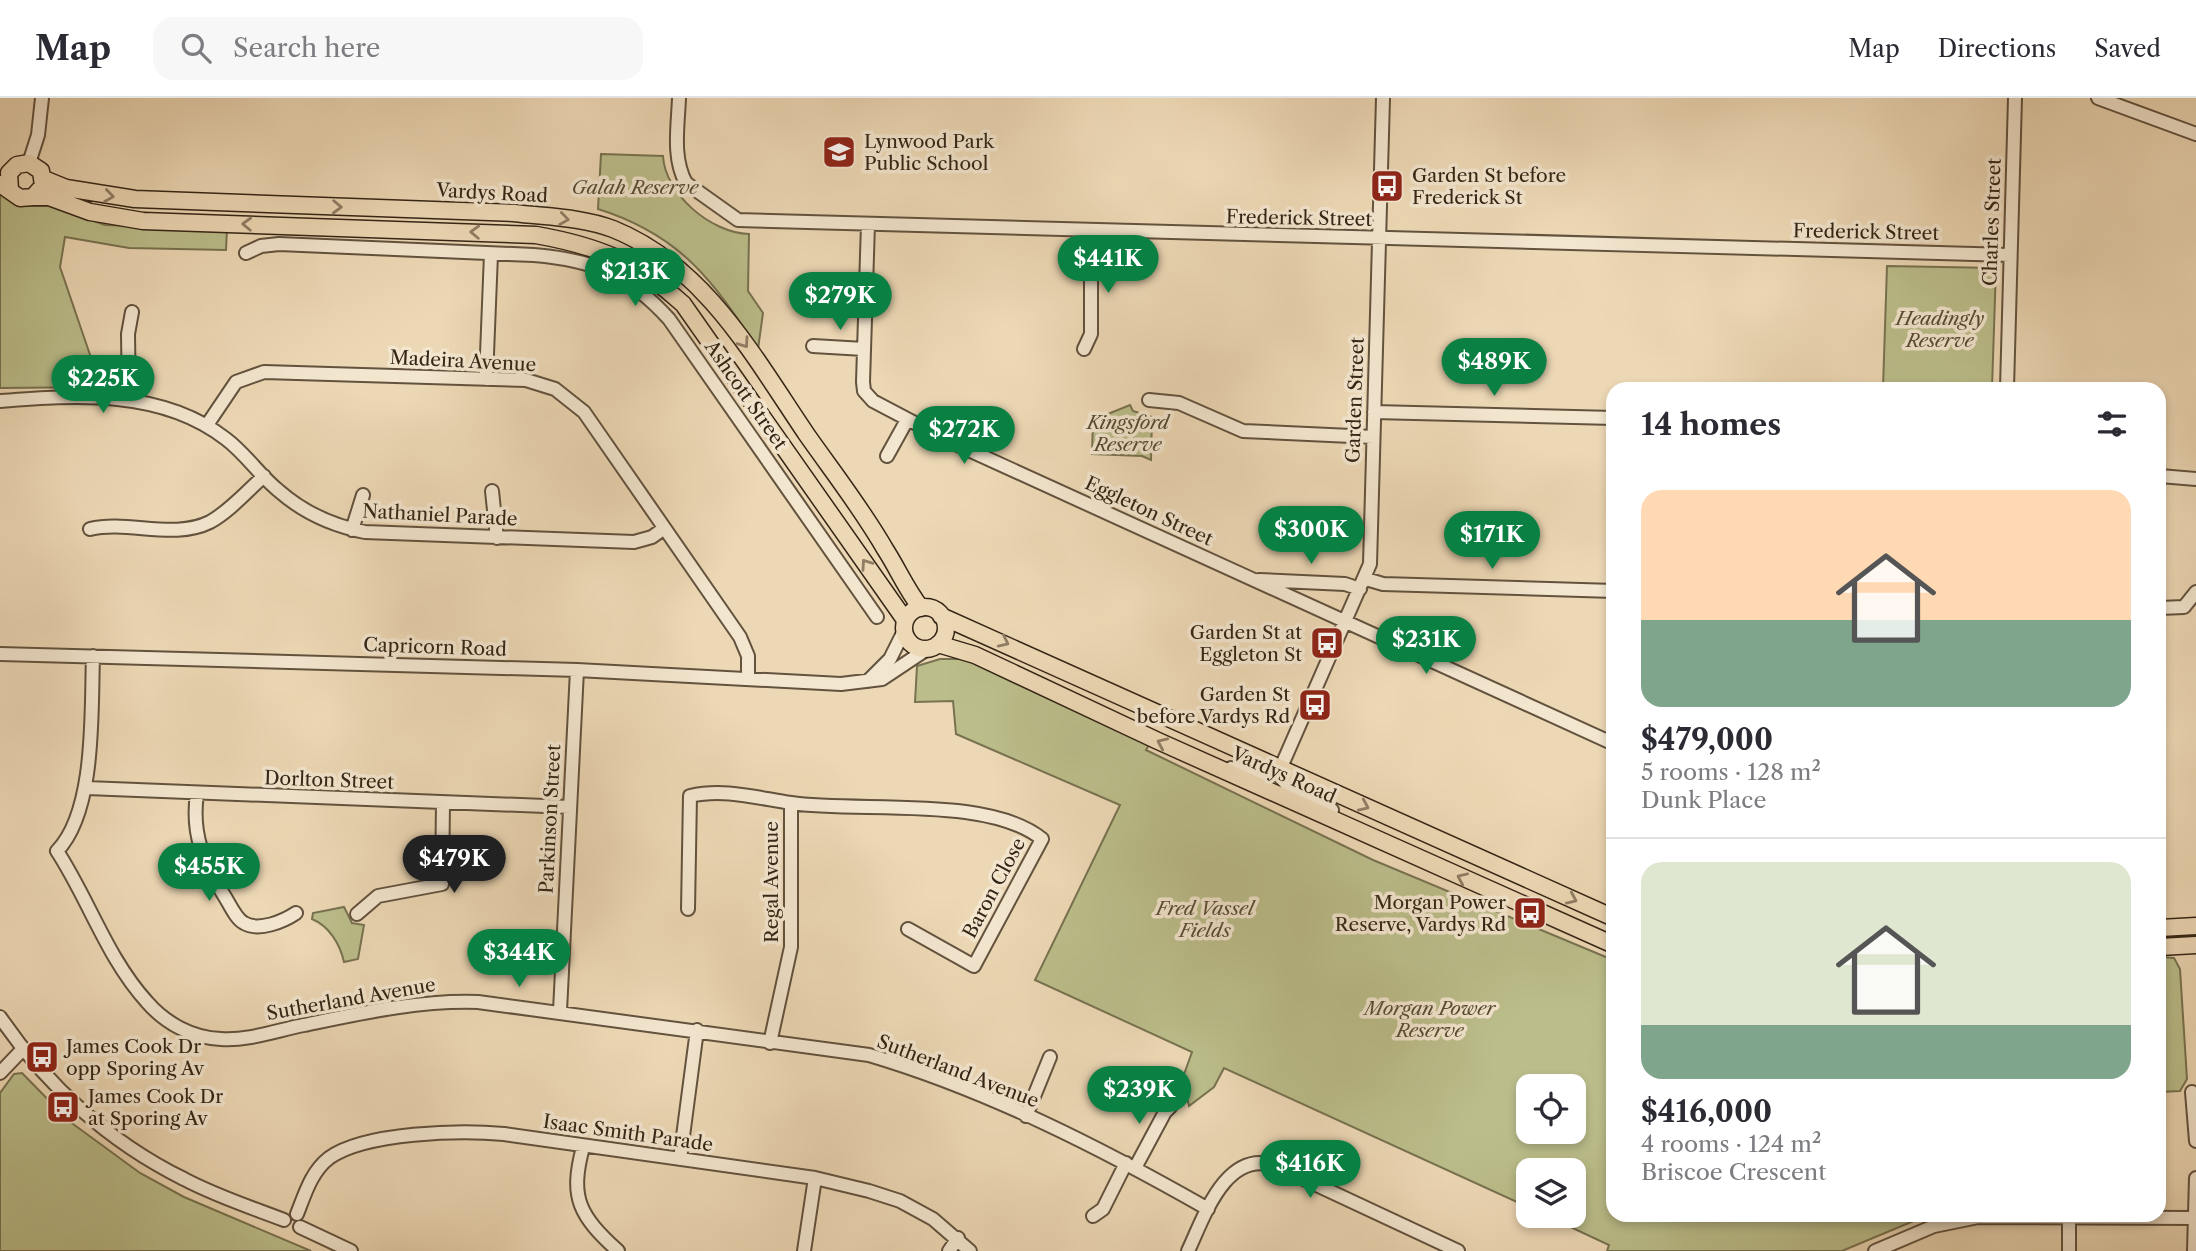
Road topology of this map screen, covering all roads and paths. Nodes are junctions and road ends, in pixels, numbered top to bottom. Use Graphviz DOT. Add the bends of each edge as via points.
graph roads {
  1 [pos="42,98"];
  2 [pos="680,98"];
  3 [pos="1383,98"];
  4 [pos="2015,98"];
  5 [pos="2098,98"];
  6 [pos="2196,134"];
  7 [pos="29,163"];
  8 [pos="6,168"];
  9 [pos="44,179"];
  10 [pos="5,187"];
  11 [pos="33,197"];
  12 [pos="868,224"];
  13 [pos="1091,232"];
  14 [pos="1379,239"];
  15 [pos="246,253"];
  16 [pos="491,254"];
  17 [pos="2010,255"];
  18 [pos="132,312"];
  19 [pos="813,346"];
  20 [pos="864,349"];
  21 [pos="1084,349"];
  22 [pos="486,379"];
  23 [pos="2007,382"];
  24 [pos="130,400"];
  25 [pos="1149,400"];
  26 [pos="0,401"];
  27 [pos="1374,412"];
  28 [pos="1606,418"];
  29 [pos="907,420"];
  30 [pos="207,425"];
  31 [pos="1373,437"];
  32 [pos="887,456"];
  33 [pos="264,476"];
  34 [pos="2166,476"];
  35 [pos="2196,479"];
  36 [pos="492,491"];
  37 [pos="363,495"];
  38 [pos="663,528"];
  39 [pos="90,529"];
  40 [pos="352,530"];
  41 [pos="497,538"];
  42 [pos="1252,579"];
  43 [pos="1363,584"];
  44 [pos="1606,591"];
  45 [pos="2196,592"];
  46 [pos="921,608"];
  47 [pos="2166,608"];
  48 [pos="941,616"];
  49 [pos="877,617"];
  50 [pos="1346,621"];
  51 [pos="904,626"];
  52 [pos="933,647"];
  53 [pos="0,654"];
  54 [pos="93,656"];
  55 [pos="577,670"];
  56 [pos="748,679"];
  57 [pos="868,681"];
  58 [pos="1606,740"];
  59 [pos="1201,761"];
  60 [pos="1279,768"];
  61 [pos="87,788"];
  62 [pos="197,794"];
  63 [pos="443,803"];
  64 [pos="791,803"];
  65 [pos="570,807"];
  66 [pos="1367,835"];
  67 [pos="688,909"];
  68 [pos="296,913"];
  69 [pos="357,914"];
  70 [pos="1606,914"];
  71 [pos="2196,926"];
  72 [pos="2166,928"];
  73 [pos="908,929"];
  74 [pos="1606,941"];
  75 [pos="2196,945"];
  76 [pos="2166,947"];
  77 [pos="560,1011"];
  78 [pos="0,1017"];
  79 [pos="697,1030"];
  80 [pos="770,1043"];
  81 [pos="23,1049"];
  82 [pos="1049,1057"];
  83 [pos="0,1073"];
  84 [pos="2193,1092"];
  85 [pos="1171,1106"];
  86 [pos="1026,1116"];
  87 [pos="2196,1141"];
  88 [pos="583,1147"];
  89 [pos="680,1159"];
  90 [pos="1130,1165"];
  91 [pos="815,1178"];
  92 [pos="2196,1178"];
  93 [pos="1208,1209"];
  94 [pos="297,1214"];
  95 [pos="1093,1216"];
  96 [pos="2166,1218"];
  97 [pos="2195,1218"];
  98 [pos="284,1220"];
  99 [pos="1952,1222"];
  100 [pos="2069,1222"];
  101 [pos="300,1227"];
  102 [pos="958,1238"];
  103 [pos="351,1251"];
  104 [pos="618,1251"];
  105 [pos="804,1251"];
  106 [pos="949,1251"];
  107 [pos="970,1251"];
  108 [pos="1188,1251"];
  109 [pos="1458,1251"];
  110 [pos="1875,1251"];
  111 [pos="2069,1251"];
  112 [pos="2194,1251"];
  1 -- 7 [label="street"];
  2 -- 12 [label="street, Frederick Street" via="677,157 681,176 730,217"];
  3 -- 14 [label="street, Garden Street"];
  4 -- 17 [label="street, Charles Street"];
  5 -- 6 [label="street"];
  7 -- 8 [label="main road"];
  7 -- 9 [label="main road" via="38,167"];
  8 -- 10 [label="main road"];
  9 -- 11 [label="main road"];
  9 -- 46 [label="main road, Vardys Road, one-way" via="66,188 135,199 564,218 603,226 645,245 698,285 736,331 886,549"];
  10 -- 11 [label="main road" via="20,198"];
  51 -- 11 [label="main road, Vardys Road, one-way" via="683,304 654,277 623,258 536,234 143,221"];
  12 -- 13 [label="street, Frederick Street"];
  12 -- 20 [label="street, Eggleton Street"];
  13 -- 14 [label="street, Frederick Street"];
  13 -- 21 [label="street" via="1091,334"];
  14 -- 17 [label="street, Frederick Street"];
  14 -- 27 [label="street, Garden Street"];
  15 -- 16 [label="street, Ashcott Street" via="279,244"];
  16 -- 22 [label="street"];
  16 -- 49 [label="street, Ashcott Street" via="574,258 597,265 641,290 669,319"];
  17 -- 23 [label="street, Charles Street"];
  18 -- 24 [label="street"];
  19 -- 20 [label="street"];
  20 -- 29 [label="street, Eggleton Street" via="864,391"];
  22 -- 30 [label="street, Madeira Avenue" via="264,372 236,382"];
  22 -- 38 [label="street, Madeira Avenue" via="541,383 568,396 584,411"];
  24 -- 26 [label="street, Nathaniel Parade"];
  24 -- 30 [label="street, Nathaniel Parade"];
  25 -- 31 [label="street" via="1179,403 1243,431"];
  27 -- 28 [label="street"];
  27 -- 31 [label="street, Garden Street"];
  29 -- 32 [label="street"];
  29 -- 42 [label="street, Eggleton Street"];
  30 -- 33 [label="street, Nathaniel Parade"];
  31 -- 43 [label="street, Garden Street" via="1370,557"];
  33 -- 39 [label="street" via="219,515 187,529"];
  33 -- 40 [label="street, Nathaniel Parade" via="290,500"];
  34 -- 35 [label="street"];
  36 -- 41 [label="street"];
  37 -- 40 [label="street"];
  38 -- 41 [label="street, Nathaniel Parade" via="634,542"];
  38 -- 56 [label="street, Madeira Avenue" via="745,646"];
  40 -- 41 [label="street, Nathaniel Parade" via="379,535"];
  42 -- 43 [label="street"];
  42 -- 50 [label="street, Eggleton Street"];
  43 -- 44 [label="street"];
  43 -- 50 [label="street, Garden Street"];
  45 -- 47 [label="street" via="2184,607"];
  46 -- 48 [label="main road"];
  46 -- 51 [label="main road" via="911,612"];
  48 -- 52 [label="main road" via="946,628"];
  48 -- 60 [label="main road, Vardys Road, one-way"];
  50 -- 58 [label="street, Eggleton Street"];
  50 -- 60 [label="street, Garden Street"];
  51 -- 52 [label="main road" via="909,643"];
  51 -- 57 [label="street" via="890,659"];
  52 -- 57 [label="street, Capricorn Road" via="897,672"];
  59 -- 52 [label="main road, Vardys Road, one-way" via="975,655"];
  53 -- 54 [label="street, Capricorn Road"];
  54 -- 55 [label="street, Capricorn Road"];
  54 -- 61 [label="street, Sutherland Avenue"];
  55 -- 56 [label="street, Capricorn Road"];
  55 -- 65 [label="street, Parkinson Street"];
  56 -- 57 [label="street, Capricorn Road"];
  59 -- 60 [label="street" via="1264,775 1274,775"];
  59 -- 66 [label="main road, Vardys Road"];
  60 -- 66 [label="street" via="1278,776 1287,785 1351,820"];
  60 -- 70 [label="main road, Vardys Road, one-way"];
  61 -- 62 [label="street, Dorlton Street"];
  61 -- 77 [label="street, Sutherland Avenue" via="67,842 58,851 119,964 146,1001 181,1029 206,1038 240,1038 385,1008 449,1001"];
  62 -- 63 [label="street, Dorlton Street"];
  62 -- 68 [label="street" via="196,835 204,862 234,912 252,925 285,921"];
  63 -- 65 [label="street, Dorlton Street"];
  63 -- 69 [label="street" via="442,884 378,897"];
  64 -- 67 [label="street" via="742,794 690,796"];
  64 -- 73 [label="street, Baron Close" via="983,816 1032,831 1042,839 974,966"];
  64 -- 80 [label="street, Regal Avenue" via="790,947"];
  65 -- 77 [label="street, Parkinson Street"];
  74 -- 66 [label="main road, Vardys Road, one-way"];
  71 -- 72 [label="main road"];
  75 -- 76 [label="main road"];
  77 -- 79 [label="street, Sutherland Avenue"];
  78 -- 81 [label="street"];
  79 -- 80 [label="street, Sutherland Avenue"];
  79 -- 89 [label="street"];
  80 -- 86 [label="street, Sutherland Avenue" via="869,1055"];
  81 -- 83 [label="street"];
  81 -- 98 [label="street" via="79,1108 135,1152 187,1181"];
  82 -- 86 [label="street"];
  84 -- 87 [label="street"];
  85 -- 90 [label="street"];
  86 -- 90 [label="street, Sutherland Avenue"];
  88 -- 89 [label="street, Isaac Smith Parade"];
  88 -- 94 [label="street, Isaac Smith Parade" via="454,1130 351,1148 316,1171"];
  88 -- 104 [label="street" via="576,1178 578,1201 592,1227"];
  89 -- 91 [label="street, Isaac Smith Parade"];
  90 -- 93 [label="street, Sutherland Avenue"];
  90 -- 95 [label="street" via="1103,1209"];
  91 -- 102 [label="street, Isaac Smith Parade" via="900,1201"];
  91 -- 105 [label="street"];
  92 -- 97 [label="street"];
  93 -- 108 [label="street"];
  93 -- 109 [label="street" via="1241,1166 1270,1164"];
  94 -- 98 [label="street" via="288,1214"];
  94 -- 101 [label="street"];
  96 -- 97 [label="street"];
  97 -- 112 [label="street"];
  98 -- 101 [label="street" via="290,1230"];
  99 -- 110 [label="street"];
  100 -- 111 [label="street"];
  101 -- 103 [label="street"];
  102 -- 106 [label="street"];
  102 -- 107 [label="street, Isaac Smith Parade"];
}
